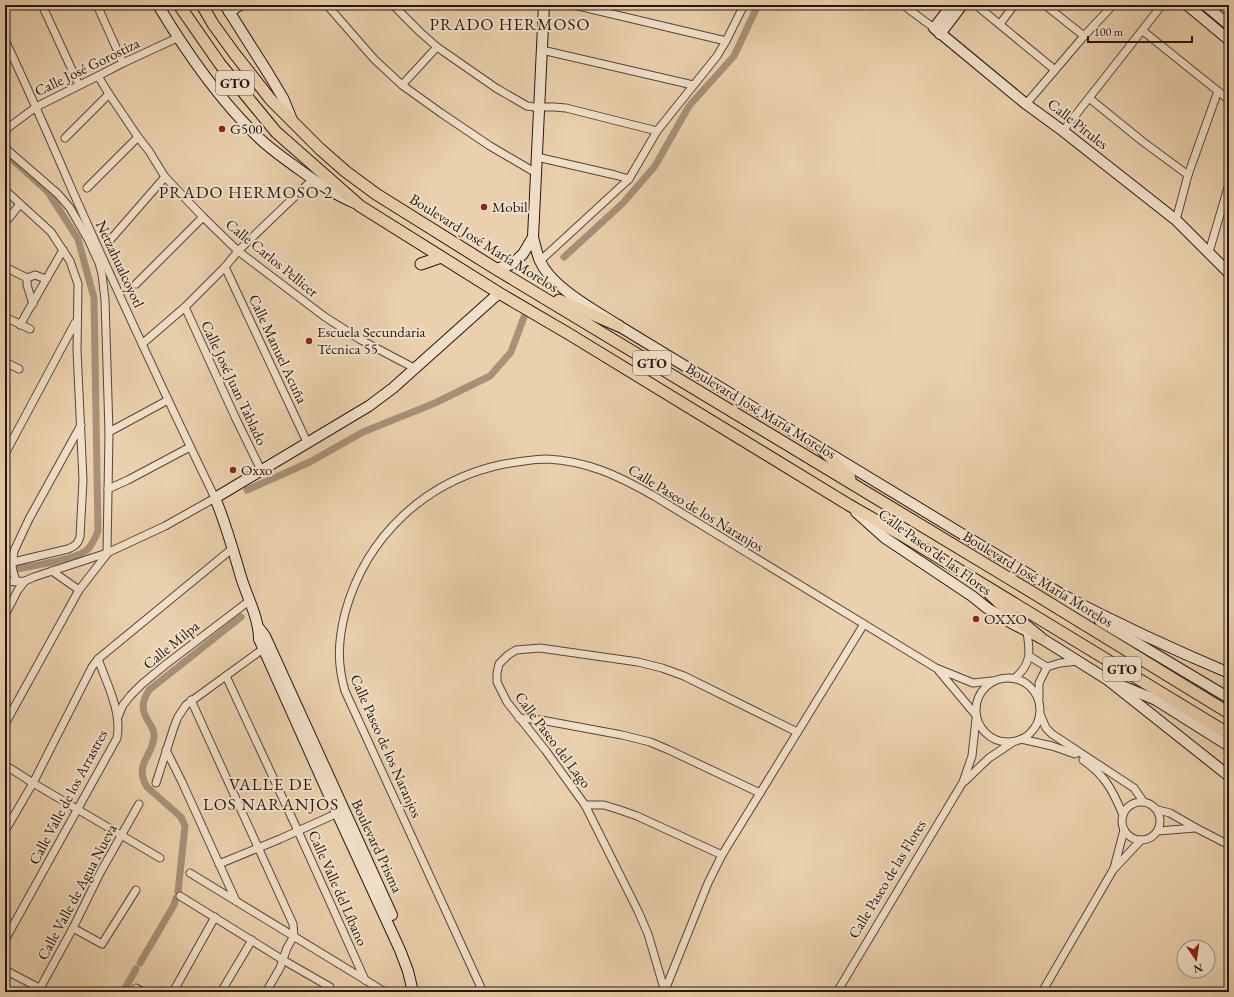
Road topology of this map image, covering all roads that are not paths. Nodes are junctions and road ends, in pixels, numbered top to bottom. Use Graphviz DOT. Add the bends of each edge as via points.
graph roads {
  1 [pos="42,5"];
  2 [pos="97,5"];
  3 [pos="158,5"];
  4 [pos="179,5"];
  5 [pos="202,5"];
  6 [pos="240,5"];
  7 [pos="327,5"];
  8 [pos="393,5"];
  9 [pos="544,5"];
  10 [pos="574,5"];
  11 [pos="744,5"];
  12 [pos="903,5"];
  13 [pos="952,5"];
  14 [pos="962,5"];
  15 [pos="976,5"];
  16 [pos="1014,5"];
  17 [pos="1045,5"];
  18 [pos="1162,5"];
  19 [pos="1187,5"];
  20 [pos="1111,6"];
  21 [pos="227,9"];
  22 [pos="1204,9"];
  23 [pos="1000,24"];
  24 [pos="1229,25"];
  25 [pos="937,31"];
  26 [pos="1143,31"];
  27 [pos="1084,36"];
  28 [pos="177,38"];
  29 [pos="5,40"];
  30 [pos="726,40"];
  31 [pos="1229,40"];
  32 [pos="437,47"];
  33 [pos="542,50"];
  34 [pos="123,63"];
  35 [pos="1055,70"];
  36 [pos="98,76"];
  37 [pos="79,85"];
  38 [pos="402,85"];
  39 [pos="693,85"];
  40 [pos="1218,91"];
  41 [pos="108,94"];
  42 [pos="1090,98"];
  43 [pos="1229,100"];
  44 [pos="1026,104"];
  45 [pos="36,107"];
  46 [pos="540,107"];
  47 [pos="292,120"];
  48 [pos="5,130"];
  49 [pos="1063,130"];
  50 [pos="657,131"];
  51 [pos="138,137"];
  52 [pos="65,138"];
  53 [pos="5,148"];
  54 [pos="537,158"];
  55 [pos="536,173"];
  56 [pos="1188,175"];
  57 [pos="165,177"];
  58 [pos="313,179"];
  59 [pos="628,179"];
  60 [pos="1229,184"];
  61 [pos="87,188"];
  62 [pos="5,190"];
  63 [pos="20,204"];
  64 [pos="1226,204"];
  65 [pos="360,206"];
  66 [pos="202,217"];
  67 [pos="1176,220"];
  68 [pos="5,223"];
  69 [pos="533,237"];
  70 [pos="111,239"];
  71 [pos="64,250"];
  72 [pos="238,251"];
  73 [pos="1208,252"];
  74 [pos="441,257"];
  75 [pos="540,261"];
  76 [pos="421,264"];
  77 [pos="5,267"];
  78 [pos="225,267"];
  79 [pos="496,269"];
  80 [pos="1229,273"];
  81 [pos="27,278"];
  82 [pos="46,279"];
  83 [pos="136,284"];
  84 [pos="520,284"];
  85 [pos="499,293"];
  86 [pos="33,304"];
  87 [pos="185,306"];
  88 [pos="5,317"];
  89 [pos="76,321"];
  90 [pos="20,325"];
  91 [pos="619,326"];
  92 [pos="30,329"];
  93 [pos="142,344"];
  94 [pos="5,362"];
  95 [pos="19,369"];
  96 [pos="416,369"];
  97 [pos="168,400"];
  98 [pos="81,425"];
  99 [pos="109,432"];
  100 [pos="307,442"];
  101 [pos="190,447"];
  102 [pos="822,449"];
  103 [pos="5,454"];
  104 [pos="261,470"];
  105 [pos="108,489"];
  106 [pos="860,489"];
  107 [pos="215,498"];
  108 [pos="849,505"];
  109 [pos="233,548"];
  110 [pos="107,554"];
  111 [pos="9,563"];
  112 [pos="52,571"];
  113 [pos="977,580"];
  114 [pos="25,581"];
  115 [pos="5,582"];
  116 [pos="16,582"];
  117 [pos="79,590"];
  118 [pos="1061,594"];
  119 [pos="249,601"];
  120 [pos="5,615"];
  121 [pos="864,624"];
  122 [pos="1027,632"];
  123 [pos="1042,638"];
  124 [pos="266,647"];
  125 [pos="1029,656"];
  126 [pos="98,660"];
  127 [pos="1079,661"];
  128 [pos="1047,667"];
  129 [pos="936,668"];
  130 [pos="1229,673"];
  131 [pos="226,676"];
  132 [pos="1015,678"];
  133 [pos="1108,680"];
  134 [pos="992,681"];
  135 [pos="1229,698"];
  136 [pos="1039,699"];
  137 [pos="191,700"];
  138 [pos="1229,713"];
  139 [pos="1040,714"];
  140 [pos="976,716"];
  141 [pos="118,717"];
  142 [pos="519,718"];
  143 [pos="5,724"];
  144 [pos="797,732"];
  145 [pos="1229,734"];
  146 [pos="1018,740"];
  147 [pos="1229,746"];
  148 [pos="166,750"];
  149 [pos="5,766"];
  150 [pos="1229,776"];
  151 [pos="963,782"];
  152 [pos="33,783"];
  153 [pos="156,783"];
  154 [pos="760,793"];
  155 [pos="1143,801"];
  156 [pos="139,804"];
  157 [pos="585,805"];
  158 [pos="78,810"];
  159 [pos="1158,810"];
  160 [pos="340,812"];
  161 [pos="1123,815"];
  162 [pos="1196,828"];
  163 [pos="1124,830"];
  164 [pos="298,831"];
  165 [pos="1158,831"];
  166 [pos="5,832"];
  167 [pos="122,835"];
  168 [pos="1141,840"];
  169 [pos="1229,845"];
  170 [pos="258,848"];
  171 [pos="722,855"];
  172 [pos="160,858"];
  173 [pos="219,864"];
  174 [pos="1113,870"];
  175 [pos="190,873"];
  176 [pos="136,890"];
  177 [pos="180,896"];
  178 [pos="236,901"];
  179 [pos="216,917"];
  180 [pos="73,928"];
  181 [pos="294,936"];
  182 [pos="5,940"];
  183 [pos="252,940"];
  184 [pos="284,960"];
  185 [pos="5,970"];
  186 [pos="364,980"];
  187 [pos="330,987"];
  188 [pos="136,988"];
  189 [pos="42,991"];
  190 [pos="665,991"];
  191 [pos="143,992"];
  192 [pos="173,992"];
  193 [pos="221,992"];
  194 [pos="266,992"];
  195 [pos="385,992"];
  196 [pos="413,992"];
  197 [pos="419,992"];
  198 [pos="483,992"];
  199 [pos="837,992"];
  200 [pos="1042,992"];
  1 -- 37 [label="street"];
  2 -- 34 [label="street"];
  3 -- 28 [label="street"];
  4 -- 65 [label="main road, GTO" via="224,70 276,132"];
  5 -- 47 [label="main road, Boulevard José María Morelos / GTO" via="234,53 271,100"];
  6 -- 21 [label="street"];
  7 -- 38 [label="street" via="374,59"];
  8 -- 32 [label="street"];
  9 -- 33 [label="street"];
  10 -- 30 [label="street"];
  11 -- 30 [label="street"];
  12 -- 25 [label="street, Calle Pirules"];
  13 -- 25 [label="street"];
  14 -- 25 [label="street"];
  15 -- 23 [label="street"];
  16 -- 23 [label="street"];
  17 -- 27 [label="street"];
  18 -- 26 [label="street"];
  19 -- 22 [label="street"];
  20 -- 27 [label="street"];
  21 -- 47 [label="street" via="283,98"];
  22 -- 24 [label="street"];
  22 -- 31 [label="street"];
  23 -- 35 [label="street"];
  25 -- 44 [label="street, Calle Pirules"];
  26 -- 40 [label="street"];
  26 -- 42 [label="street"];
  27 -- 35 [label="street"];
  28 -- 34 [label="street, Calle José Gorostiza"];
  28 -- 58 [label="street" via="221,96 257,136"];
  29 -- 45 [label="street, Netzahualcoyotl"];
  30 -- 39 [label="street" via="717,56"];
  32 -- 38 [label="street"];
  32 -- 46 [label="street" via="521,103"];
  33 -- 39 [label="street"];
  33 -- 46 [label="street"];
  34 -- 36 [label="street, Calle José Gorostiza"];
  35 -- 44 [label="street"];
  36 -- 37 [label="street, Calle José Gorostiza"];
  36 -- 41 [label="street, Calle Carlos Pellicer"];
  37 -- 45 [label="street, Calle José Gorostiza"];
  38 -- 55 [label="street" via="479,139"];
  39 -- 50 [label="street"];
  40 -- 43 [label="street"];
  40 -- 56 [label="street"];
  41 -- 51 [label="street, Calle Carlos Pellicer"];
  41 -- 52 [label="street"];
  42 -- 49 [label="street"];
  42 -- 56 [label="street"];
  44 -- 49 [label="street, Calle Pirules"];
  45 -- 48 [label="street, Calle José Gorostiza"];
  45 -- 93 [label="street, Netzahualcoyotl"];
  46 -- 50 [label="street" via="566,108"];
  46 -- 54 [label="street"];
  47 -- 79 [label="main road, Boulevard José María Morelos / GTO" via="320,149 362,184"];
  49 -- 67 [label="street, Calle Pirules"];
  50 -- 59 [label="street"];
  51 -- 57 [label="street, Calle Carlos Pellicer"];
  51 -- 61 [label="street"];
  53 -- 99 [label="street" via="64,200 78,221 99,263 105,300"];
  54 -- 55 [label="street"];
  54 -- 59 [label="street"];
  55 -- 69 [label="street"];
  56 -- 67 [label="street"];
  57 -- 66 [label="street, Calle Carlos Pellicer"];
  57 -- 70 [label="street"];
  58 -- 65 [label="street" via="338,196"];
  58 -- 72 [label="street"];
  59 -- 75 [label="street"];
  60 -- 64 [label="street"];
  62 -- 63 [label="street"];
  63 -- 68 [label="street"];
  63 -- 71 [label="street" via="45,225"];
  64 -- 73 [label="street"];
  65 -- 74 [label="main road, GTO"];
  66 -- 72 [label="street, Calle Carlos Pellicer"];
  66 -- 83 [label="street"];
  67 -- 73 [label="street, Calle Pirules"];
  69 -- 75 [label="street, Boulevard José María Morelos"];
  69 -- 79 [label="street" via="523,254 512,264"];
  71 -- 82 [label="street"];
  71 -- 89 [label="street" via="78,284"];
  72 -- 78 [label="street"];
  72 -- 96 [label="street, Calle Carlos Pellicer" via="325,317 361,340"];
  73 -- 80 [label="street, Calle Pirules"];
  74 -- 76 [label="main road"];
  74 -- 85 [label="main road, GTO"];
  75 -- 91 [label="street, Boulevard José María Morelos" via="551,278 565,290"];
  77 -- 81 [label="street"];
  78 -- 87 [label="street"];
  78 -- 100 [label="street, Calle Manuel Acuña"];
  79 -- 84 [label="main road, Boulevard José María Morelos / GTO"];
  81 -- 82 [label="street" via="35,275"];
  81 -- 86 [label="street"];
  82 -- 86 [label="street"];
  84 -- 91 [label="main road"];
  84 -- 106 [label="main road, Boulevard José María Morelos / GTO"];
  85 -- 96 [label="street"];
  85 -- 108 [label="main road, GTO"];
  86 -- 90 [label="street"];
  87 -- 93 [label="street"];
  87 -- 104 [label="street, Calle José Juan Tablado"];
  88 -- 90 [label="street"];
  89 -- 98 [label="street"];
  89 -- 103 [label="street"];
  90 -- 92 [label="street"];
  91 -- 102 [label="street, Boulevard José María Morelos"];
  93 -- 97 [label="street, Netzahualcoyotl"];
  94 -- 95 [label="street"];
  96 -- 100 [label="street" via="369,406"];
  97 -- 99 [label="street"];
  97 -- 101 [label="street, Netzahualcoyotl"];
  98 -- 111 [label="street" via="19,537"];
  98 -- 111 [label="street" via="83,480 79,542 68,549"];
  99 -- 105 [label="street"];
  100 -- 104 [label="street"];
  101 -- 105 [label="street"];
  101 -- 107 [label="street, Netzahualcoyotl"];
  102 -- 106 [label="main road"];
  102 -- 118 [label="street, Boulevard José María Morelos"];
  104 -- 107 [label="street"];
  105 -- 110 [label="street"];
  106 -- 138 [label="main road, Boulevard José María Morelos / GTO"];
  107 -- 109 [label="street, Boulevard Prisma"];
  107 -- 110 [label="street"];
  108 -- 113 [label="main road, GTO"];
  108 -- 122 [label="street, Calle Paseo de las Flores" via="885,538 987,608"];
  109 -- 119 [label="street, Boulevard Prisma"];
  109 -- 126 [label="street"];
  110 -- 112 [label="street"];
  110 -- 117 [label="street"];
  111 -- 116 [label="street"];
  112 -- 114 [label="street"];
  112 -- 117 [label="street"];
  113 -- 123 [label="main road" via="1008,611"];
  113 -- 145 [label="main road, GTO"];
  114 -- 116 [label="street"];
  114 -- 120 [label="street"];
  115 -- 116 [label="street"];
  117 -- 143 [label="street"];
  118 -- 130 [label="street, Boulevard José María Morelos" via="1105,618"];
  118 -- 135 [label="street" via="1098,620"];
  119 -- 124 [label="street, Boulevard Prisma" via="259,628 265,636"];
  119 -- 141 [label="street, Calle Milpa" via="142,684 123,705"];
  121 -- 129 [label="street, Calle Paseo de los Naranjos"];
  121 -- 144 [label="street, Calle Paseo del Lago"];
  121 -- 198 [label="street, Calle Paseo de los Naranjos" via="621,477 570,461 545,459 519,462 462,477 439,488 414,505 391,527 374,548 359,574 348,602 338,655 340,675 344,691"];
  122 -- 123 [label="street, Calle Paseo de las Flores"];
  122 -- 125 [label="street"];
  123 -- 127 [label="street, Calle Paseo de las Flores"];
  124 -- 131 [label="street"];
  124 -- 160 [label="street, Boulevard Prisma"];
  125 -- 128 [label="street"];
  125 -- 132 [label="street" via="1025,668"];
  126 -- 141 [label="street, Calle Valle de los Arrastres"];
  126 -- 152 [label="street" via="92,667"];
  127 -- 128 [label="street"];
  127 -- 133 [label="street, Calle Paseo de las Flores"];
  128 -- 136 [label="street" via="1039,683"];
  129 -- 134 [label="street, Calle Paseo de los Naranjos" via="973,683"];
  129 -- 140 [label="street, Calle Paseo de los Naranjos"];
  131 -- 137 [label="street"];
  131 -- 164 [label="street, Calle Valle del Líbano"];
  132 -- 134 [label="street" via="1003,677"];
  132 -- 136 [label="street" via="1033,689"];
  133 -- 147 [label="street" via="1156,700"];
  133 -- 150 [label="street, Calle Paseo de las Flores"];
  134 -- 140 [label="street" via="977,698"];
  136 -- 139 [label="street"];
  137 -- 148 [label="street" via="178,717"];
  137 -- 170 [label="street"];
  139 -- 146 [label="street" via="1038,723 1032,731"];
  139 -- 155 [label="street" via="1046,728 1052,734 1134,788"];
  140 -- 146 [label="street" via="982,730 991,738 998,741"];
  140 -- 151 [label="street, Calle Paseo de las Flores" via="972,756"];
  141 -- 158 [label="street, Calle Valle de los Arrastres" via="117,738"];
  142 -- 144 [label="street, Calle Paseo del Lago" via="497,682 499,664 516,650 540,648 638,662 662,668 684,676"];
  142 -- 154 [label="street" via="650,742"];
  142 -- 157 [label="street, Calle Paseo del Lago"];
  144 -- 154 [label="street, Calle Paseo del Lago"];
  146 -- 151 [label="street, Calle Paseo de las Flores" via="989,758"];
  146 -- 161 [label="street" via="1064,749 1086,761 1108,783"];
  148 -- 153 [label="street"];
  148 -- 173 [label="street"];
  149 -- 152 [label="street"];
  151 -- 199 [label="street, Calle Paseo de las Flores"];
  152 -- 158 [label="street"];
  152 -- 166 [label="street"];
  154 -- 171 [label="street, Calle Paseo del Lago"];
  155 -- 159 [label="street"];
  155 -- 161 [label="street" via="1134,802 1127,807"];
  156 -- 167 [label="street, Calle Valle de Agua Nueva"];
  157 -- 171 [label="street" via="604,805 632,814"];
  157 -- 190 [label="street, Calle Paseo del Lago" via="648,934"];
  158 -- 167 [label="street"];
  158 -- 182 [label="street, Calle Valle de los Arrastres"];
  159 -- 162 [label="street" via="1170,813"];
  159 -- 165 [label="street"];
  160 -- 164 [label="street"];
  160 -- 196 [label="street, Boulevard Prisma" via="400,950"];
  160 -- 197 [label="street, Boulevard Prisma" via="407,949"];
  161 -- 163 [label="street"];
  162 -- 165 [label="street"];
  162 -- 169 [label="street"];
  163 -- 168 [label="street" via="1134,839"];
  163 -- 174 [label="street"];
  164 -- 170 [label="street"];
  164 -- 186 [label="street, Calle Valle del Líbano"];
  165 -- 168 [label="street" via="1148,839"];
  167 -- 172 [label="street"];
  167 -- 180 [label="street, Calle Valle de Agua Nueva"];
  168 -- 174 [label="street"];
  170 -- 173 [label="street"];
  170 -- 181 [label="street" via="293,924"];
  171 -- 190 [label="street, Calle Paseo del Lago" via="708,883"];
  173 -- 178 [label="street"];
  174 -- 200 [label="street"];
  175 -- 178 [label="street"];
  176 -- 180 [label="street" via="102,944"];
  177 -- 179 [label="street"];
  178 -- 181 [label="street"];
  179 -- 183 [label="street"];
  179 -- 192 [label="street"];
  180 -- 189 [label="street, Calle Valle de Agua Nueva"];
  181 -- 184 [label="street"];
  181 -- 186 [label="street"];
  183 -- 184 [label="street"];
  183 -- 193 [label="street"];
  184 -- 187 [label="street"];
  184 -- 194 [label="street"];
  185 -- 189 [label="street"];
  186 -- 195 [label="street"];
  188 -- 191 [label="street"];
}
